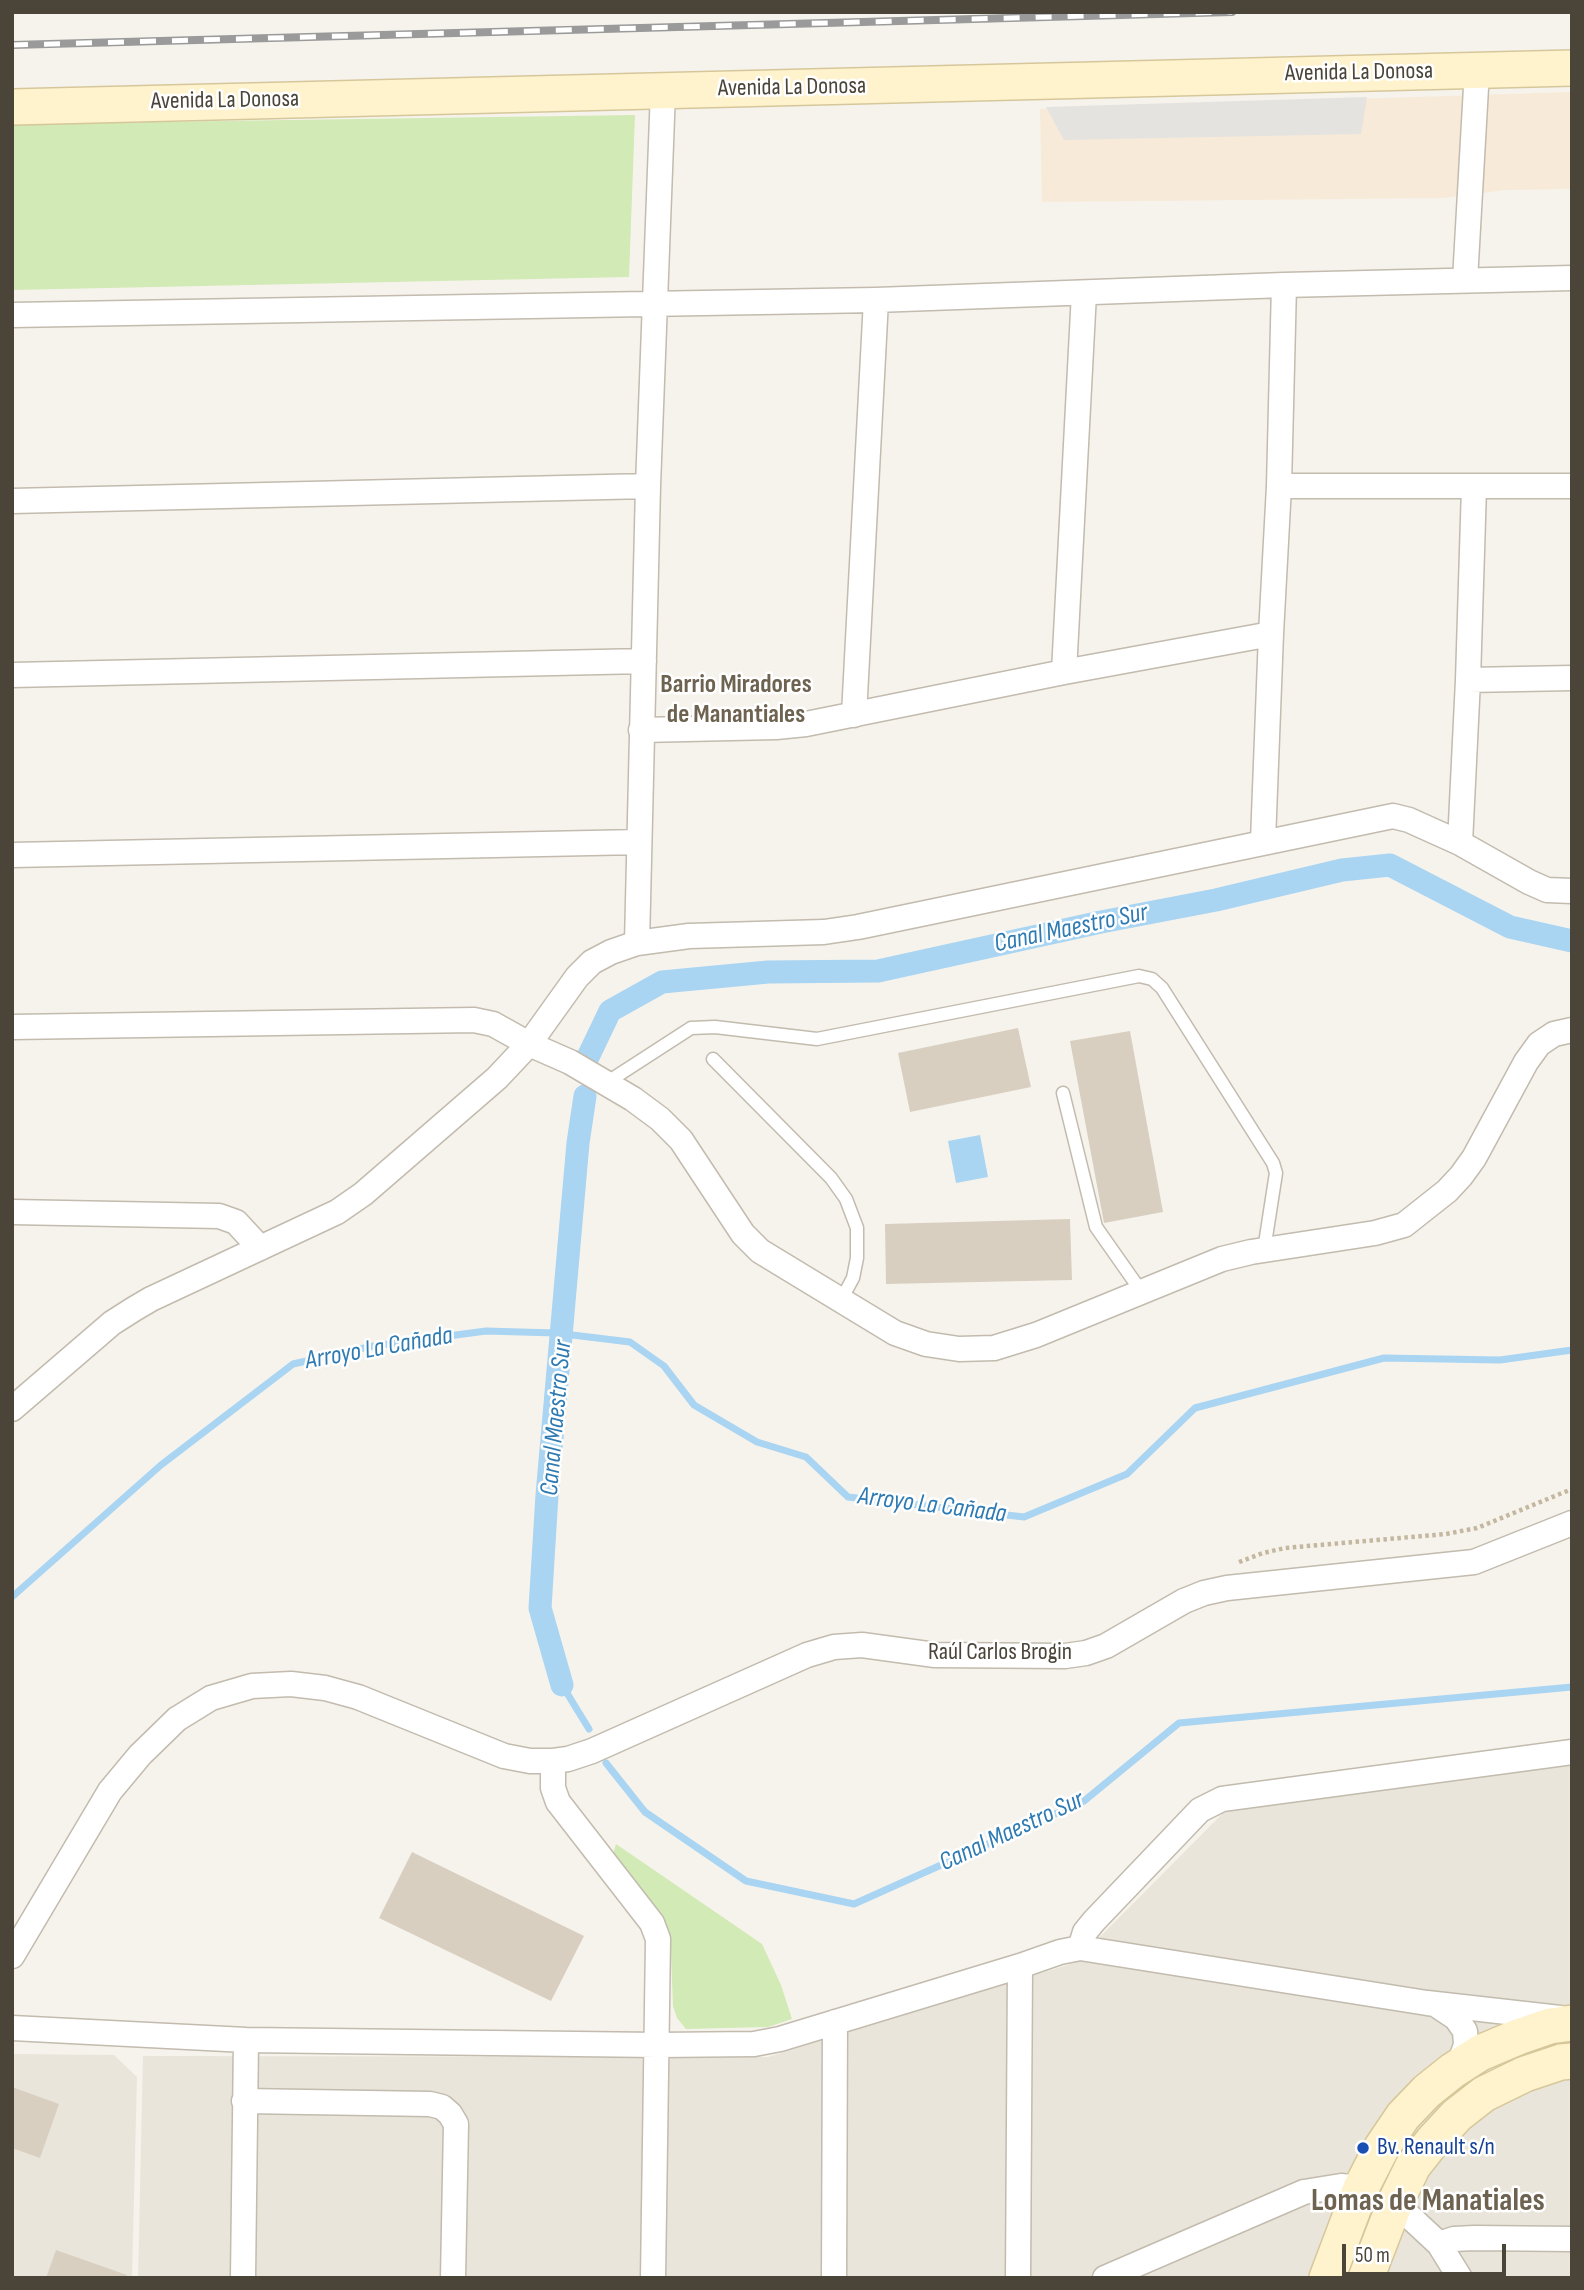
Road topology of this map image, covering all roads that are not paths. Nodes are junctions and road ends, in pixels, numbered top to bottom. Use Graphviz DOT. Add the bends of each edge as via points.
graph roads {
  1 [pos="1572,68"];
  2 [pos="1476,70"];
  3 [pos="663,91"];
  4 [pos="12,107"];
  5 [pos="1572,278"];
  6 [pos="1465,280"];
  7 [pos="1284,285"];
  8 [pos="1084,293"];
  9 [pos="876,300"];
  10 [pos="654,304"];
  11 [pos="12,315"];
  12 [pos="648,486"];
  13 [pos="1279,486"];
  14 [pos="1572,486"];
  15 [pos="1474,487"];
  16 [pos="12,501"];
  17 [pos="1271,634"];
  18 [pos="643,662"];
  19 [pos="1064,672"];
  20 [pos="12,675"];
  21 [pos="1572,677"];
  22 [pos="1468,680"];
  23 [pos="854,715"];
  24 [pos="641,730"];
  25 [pos="1263,841"];
  26 [pos="639,842"];
  27 [pos="1460,843"];
  28 [pos="12,855"];
  29 [pos="1572,891"];
  30 [pos="637,943"];
  31 [pos="12,1027"];
  32 [pos="1572,1030"];
  33 [pos="529,1044"];
  34 [pos="713,1059"];
  35 [pos="606,1083"];
  36 [pos="1063,1093"];
  37 [pos="12,1212"];
  38 [pos="260,1248"];
  39 [pos="1264,1250"];
  40 [pos="1141,1291"];
  41 [pos="841,1300"];
  42 [pos="12,1409"];
  43 [pos="1570,1525"];
  44 [pos="1572,1752"];
  45 [pos="553,1761"];
  46 [pos="1080,1948"];
  47 [pos="12,1956"];
  48 [pos="1020,1966"];
  49 [pos="1435,2004"];
  50 [pos="1572,2021"];
  51 [pos="835,2022"];
  52 [pos="12,2028"];
  53 [pos="246,2040"];
  54 [pos="658,2045"];
  55 [pos="1572,2061"];
  56 [pos="1458,2067"];
  57 [pos="244,2101"];
  58 [pos="1361,2188"];
  59 [pos="1395,2203"];
  60 [pos="1572,2239"];
  61 [pos="1439,2244"];
  62 [pos="243,2278"];
  63 [pos="453,2278"];
  64 [pos="653,2278"];
  65 [pos="834,2278"];
  66 [pos="1018,2278"];
  67 [pos="1105,2278"];
  68 [pos="1327,2278"];
  69 [pos="1366,2278"];
  70 [pos="1460,2278"];
  1 -- 2 [label="main road, Avenida La Donosa"];
  2 -- 3 [label="main road, Avenida La Donosa"];
  2 -- 6 [label="street"];
  3 -- 4 [label="main road, Avenida La Donosa"];
  3 -- 10 [label="street"];
  5 -- 6 [label="street"];
  6 -- 7 [label="street"];
  7 -- 8 [label="street"];
  7 -- 13 [label="street"];
  8 -- 9 [label="street"];
  8 -- 19 [label="street"];
  9 -- 10 [label="street"];
  9 -- 23 [label="street"];
  10 -- 11 [label="street"];
  10 -- 12 [label="street"];
  12 -- 16 [label="street"];
  12 -- 18 [label="street"];
  13 -- 15 [label="street"];
  13 -- 17 [label="street"];
  14 -- 15 [label="street"];
  15 -- 22 [label="street"];
  17 -- 19 [label="street"];
  17 -- 25 [label="street"];
  18 -- 20 [label="street"];
  18 -- 24 [label="street"];
  19 -- 23 [label="street"];
  21 -- 22 [label="street"];
  22 -- 27 [label="street"];
  23 -- 24 [label="street" via="776,727"];
  24 -- 26 [label="street"];
  25 -- 27 [label="street" via="1393,816"];
  25 -- 30 [label="street" via="859,927"];
  26 -- 28 [label="street"];
  26 -- 30 [label="street"];
  27 -- 29 [label="street" via="1547,890"];
  30 -- 33 [label="street" via="592,962"];
  31 -- 33 [label="street" via="474,1020 493,1024"];
  32 -- 39 [label="street" via="1539,1044 1461,1176 1404,1225"];
  33 -- 35 [label="street"];
  33 -- 38 [label="street" via="497,1078 363,1195"];
  34 -- 41 [label="lane" via="831,1178 846,1199 857,1228 857,1258"];
  35 -- 39 [label="lane" via="691,1028 817,1039 1139,976 1152,979 1273,1163 1276,1173"];
  35 -- 41 [label="street" via="660,1119 681,1140 743,1234 760,1251"];
  36 -- 40 [label="lane" via="1096,1227"];
  37 -- 38 [label="street" via="219,1216 236,1222"];
  38 -- 42 [label="street" via="134,1308"];
  39 -- 40 [label="street" via="1222,1259"];
  40 -- 41 [label="street" via="1036,1335 994,1348 971,1349 895,1333"];
  43 -- 45 [label="street, Raúl Carlos Brogin" via="1474,1562 1204,1593 1106,1646 1076,1654 935,1656 862,1645 834,1647 592,1751"];
  44 -- 46 [label="street" via="1222,1799 1200,1810 1085,1932"];
  45 -- 47 [label="street, Raúl Carlos Brogin" via="504,1756 325,1688 252,1686 211,1698 177,1719 110,1791"];
  45 -- 54 [label="street" via="558,1802 652,1923 659,1939"];
  46 -- 48 [label="street"];
  46 -- 49 [label="street"];
  48 -- 51 [label="street"];
  48 -- 66 [label="street"];
  49 -- 50 [label="street"];
  49 -- 56 [label="street" via="1456,2018 1465,2031 1466,2045"];
  50 -- 56 [label="main road" via="1518,2036"];
  51 -- 54 [label="street" via="754,2044"];
  51 -- 65 [label="street"];
  52 -- 53 [label="street"];
  53 -- 54 [label="street"];
  53 -- 57 [label="street"];
  54 -- 64 [label="street"];
  55 -- 59 [label="main road" via="1525,2074 1484,2094 1457,2115 1413,2166"];
  56 -- 58 [label="main road" via="1403,2116"];
  57 -- 62 [label="street"];
  57 -- 63 [label="street" via="442,2107 456,2124"];
  58 -- 67 [label="street" via="1304,2192"];
  58 -- 68 [label="main road"];
  59 -- 61 [label="street"];
  59 -- 69 [label="main road"];
  60 -- 61 [label="street" via="1474,2238"];
  61 -- 70 [label="street"];
}
